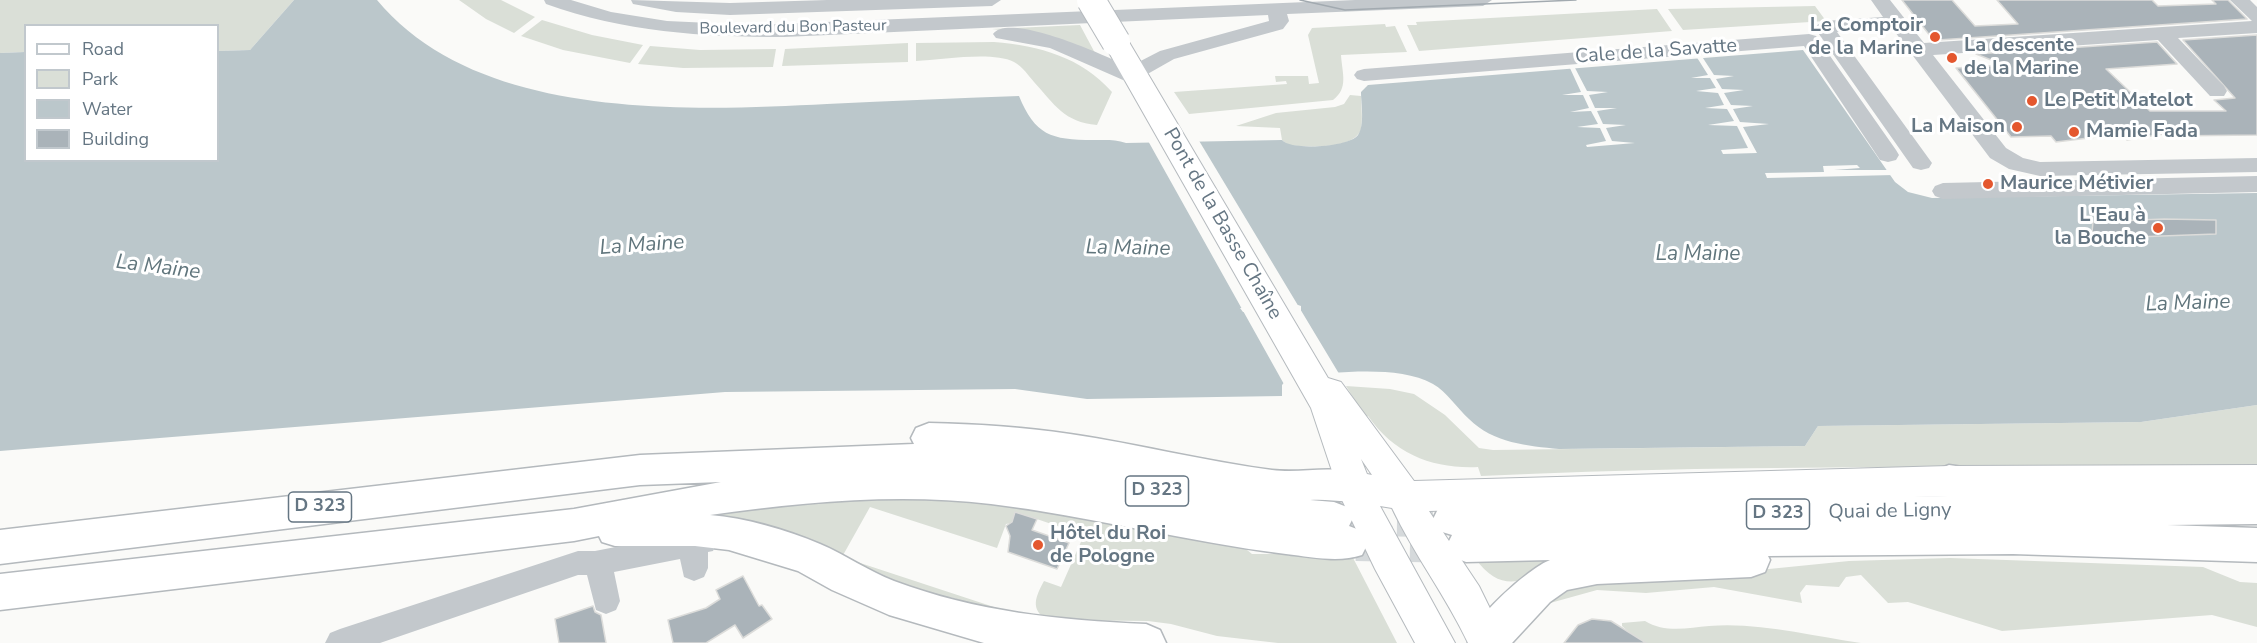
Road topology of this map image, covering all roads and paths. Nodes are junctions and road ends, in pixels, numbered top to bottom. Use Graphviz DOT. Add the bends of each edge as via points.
graph roads {
  1 [pos="553,0"];
  2 [pos="640,0"];
  3 [pos="992,0"];
  4 [pos="1091,0"];
  5 [pos="1484,0"];
  6 [pos="1880,0"];
  7 [pos="2239,0"];
  8 [pos="898,4"];
  9 [pos="1269,5"];
  10 [pos="2257,17"];
  11 [pos="1895,22"];
  12 [pos="929,24"];
  13 [pos="891,26"];
  14 [pos="2257,27"];
  15 [pos="2162,33"];
  16 [pos="1917,50"];
  17 [pos="1364,75"];
  18 [pos="1138,80"];
  19 [pos="1864,86"];
  20 [pos="1841,87"];
  21 [pos="2217,91"];
  22 [pos="1888,155"];
  23 [pos="1921,163"];
  24 [pos="2257,165"];
  25 [pos="2257,184"];
  26 [pos="1943,191"];
  27 [pos="640,470"];
  28 [pos="1379,472"];
  29 [pos="2257,480"];
  30 [pos="1949,481"];
  31 [pos="2257,508"];
  32 [pos="1464,519"];
  33 [pos="574,525"];
  34 [pos="2095,526"];
  35 [pos="762,543"];
  36 [pos="2257,545"];
  37 [pos="0,547"];
  38 [pos="598,563"];
  39 [pos="0,592"];
  40 [pos="606,601"];
  41 [pos="1414,605"];
  42 [pos="340,643"];
  43 [pos="1146,643"];
  44 [pos="1436,643"];
  45 [pos="1487,643"];
  1 -- 13 [label="street, Boulevard du Bon Pasteur" via="606,18 660,28 773,32"];
  2 -- 8 [label="street" via="730,9"];
  3 -- 8 [label="street"];
  4 -- 18 [label="main road, Pont de la Basse Chaîne, bridge"];
  5 -- 9 [label="street, Boulevard du Bon Pasteur"];
  6 -- 11 [label="street"];
  7 -- 10 [label="street"];
  8 -- 12 [label="street, Boulevard du Bon Pasteur"];
  9 -- 12 [label="street, Boulevard du Bon Pasteur"];
  9 -- 18 [label="street" via="1279,21 1276,25 1167,55"];
  11 -- 16 [label="street"];
  11 -- 19 [label="street" via="1824,27"];
  12 -- 13 [label="street, Boulevard du Bon Pasteur"];
  13 -- 18 [label="street" via="909,33 1038,37 1080,50"];
  14 -- 15 [label="street"];
  15 -- 16 [label="street" via="2012,39"];
  15 -- 21 [label="street"];
  16 -- 24 [label="street" via="1998,153 2017,164 2040,169"];
  17 -- 20 [label="street, Cale de la Savatte" via="1809,40"];
  18 -- 28 [label="main road, Pont de la Basse Chaîne" via="1327,406 1337,444"];
  19 -- 20 [label="street"];
  19 -- 23 [label="street"];
  20 -- 22 [label="street, Cale de la Savatte"];
  25 -- 26 [label="street"];
  27 -- 28 [label="highway" via="697,452 746,445 879,437 970,439 1070,449 1275,486 1327,483"];
  27 -- 33 [label="highway, D 323" via="878,459 959,460 1050,470 1279,513 1341,530 1173,521 1042,495 950,486 857,486 729,497 634,510"];
  27 -- 37 [label="highway, D 323"];
  28 -- 32 [label="main road"];
  28 -- 41 [label="main road"];
  28 -- 45 [label="main road" via="1466,598"];
  29 -- 30 [label="main road"];
  30 -- 32 [label="main road"];
  30 -- 34 [label="highway" via="2057,494"];
  31 -- 34 [label="highway, Quai de Ligny / D 323"];
  32 -- 34 [label="highway, Quai de Ligny / D 323" via="1864,537 2013,537"];
  33 -- 35 [label="highway" via="608,531 729,533"];
  33 -- 39 [label="highway, D 323"];
  34 -- 36 [label="highway, Quai de Ligny / D 323"];
  34 -- 45 [label="highway" via="2054,554 1869,553 1586,569 1559,574 1547,580"];
  35 -- 38 [label="street" via="733,540 694,555"];
  35 -- 43 [label="highway" via="808,557 889,597 946,615 1043,637"];
  38 -- 40 [label="street"];
  38 -- 42 [label="street" via="578,563"];
  41 -- 44 [label="main road"];
  41 -- 45 [label="main road"];
}
